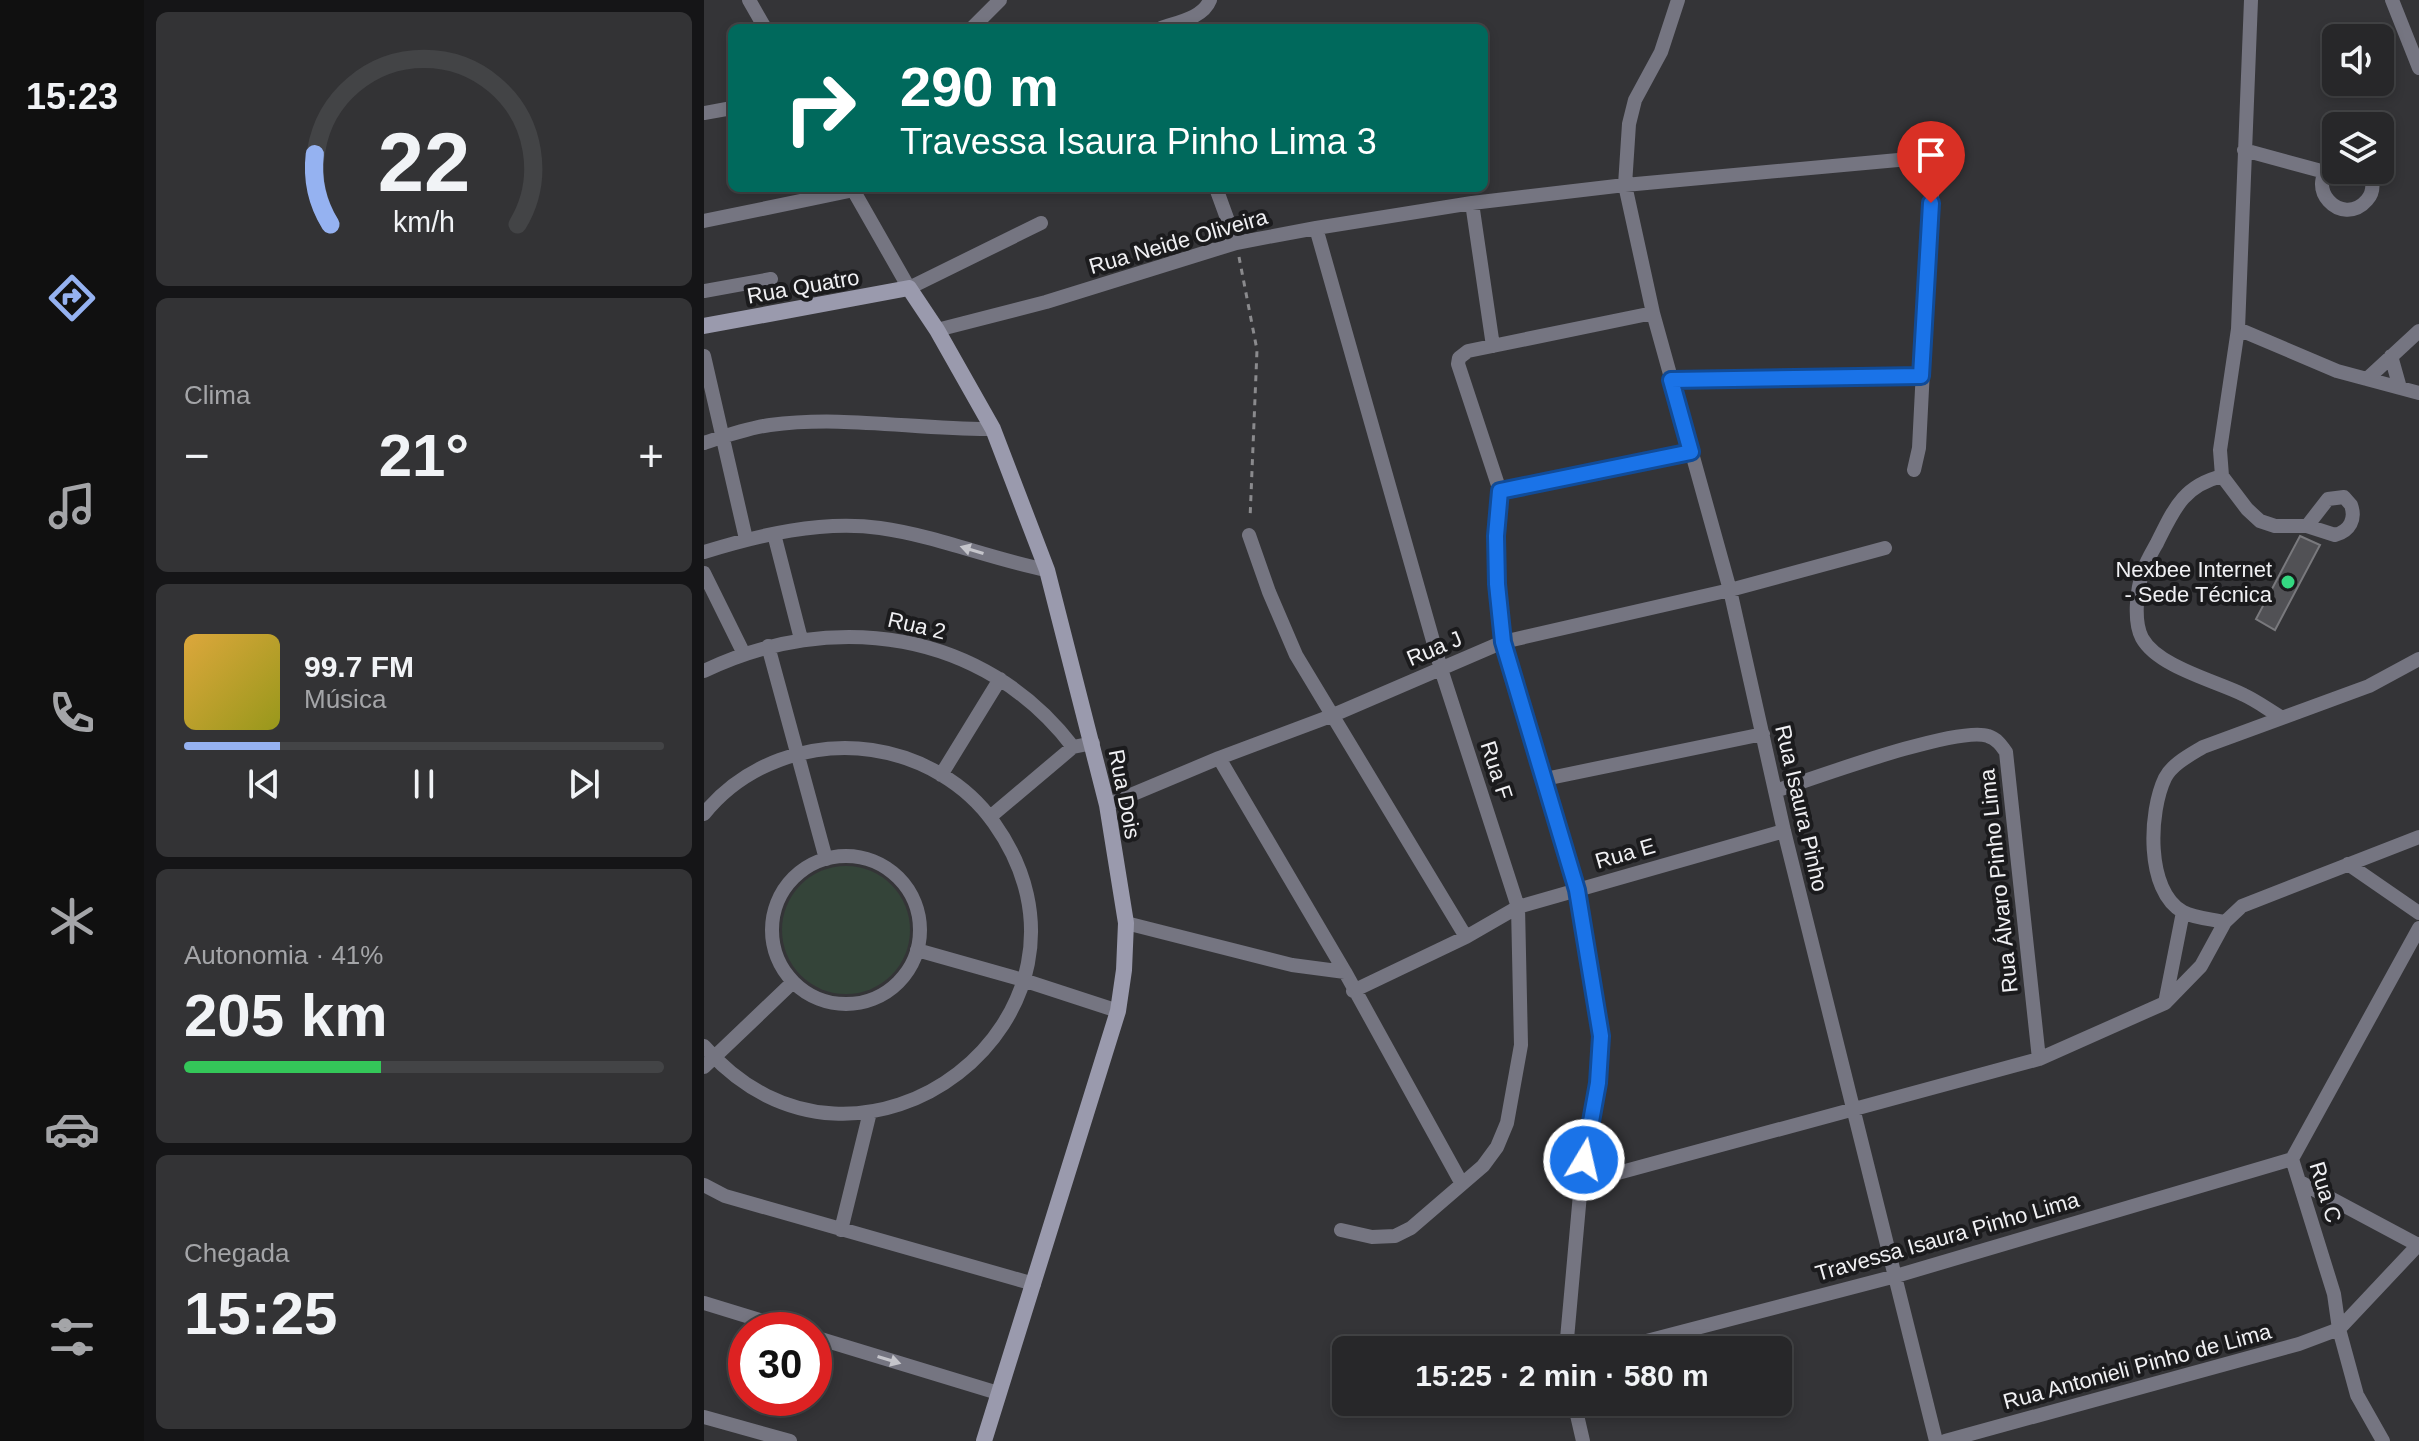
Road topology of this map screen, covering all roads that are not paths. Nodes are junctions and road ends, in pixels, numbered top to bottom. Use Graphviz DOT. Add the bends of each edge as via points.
graph roads {
  1 [pos="749,0"];
  2 [pos="1000,0"];
  3 [pos="1678,0"];
  4 [pos="2251,0"];
  5 [pos="2392,0"];
  6 [pos="1209,3"];
  7 [pos="763,24"];
  8 [pos="976,24"];
  9 [pos="1171,24"];
  10 [pos="2419,68"];
  11 [pos="728,109"];
  12 [pos="704,113"];
  13 [pos="2244,150"];
  14 [pos="2322,171"];
  15 [pos="2323,184"];
  16 [pos="2371,184"];
  17 [pos="1625,185"];
  18 [pos="839,192"];
  19 [pos="855,192"];
  20 [pos="1217,192"];
  21 [pos="1472,203"];
  22 [pos="704,221"];
  23 [pos="1041,223"];
  24 [pos="1316,228"];
  25 [pos="1236,243"];
  26 [pos="771,279"];
  27 [pos="909,288"];
  28 [pos="704,291"];
  29 [pos="1653,313"];
  30 [pos="704,326"];
  31 [pos="2238,329"];
  32 [pos="937,330"];
  33 [pos="2419,331"];
  34 [pos="1493,346"];
  35 [pos="704,356"];
  36 [pos="2391,356"];
  37 [pos="1921,376"];
  38 [pos="2367,379"];
  39 [pos="1671,380"];
  40 [pos="2400,388"];
  41 [pos="2419,393"];
  42 [pos="993,429"];
  43 [pos="721,437"];
  44 [pos="704,443"];
  45 [pos="1691,452"];
  46 [pos="1914,470"];
  47 [pos="2222,476"];
  48 [pos="1500,491"];
  49 [pos="2307,526"];
  50 [pos="774,534"];
  51 [pos="1249,535"];
  52 [pos="746,539"];
  53 [pos="1885,548"];
  54 [pos="704,552"];
  55 [pos="1047,570"];
  56 [pos="704,573"];
  57 [pos="1730,590"];
  58 [pos="801,639"];
  59 [pos="1503,642"];
  60 [pos="768,646"];
  61 [pos="744,654"];
  62 [pos="2419,659"];
  63 [pos="1441,669"];
  64 [pos="704,671"];
  65 [pos="1000,679"];
  66 [pos="1331,716"];
  67 [pos="2281,717"];
  68 [pos="1763,734"];
  69 [pos="1093,743"];
  70 [pos="1073,747"];
  71 [pos="797,754"];
  72 [pos="1219,758"];
  73 [pos="941,775"];
  74 [pos="1545,779"];
  75 [pos="1775,791"];
  76 [pos="1107,805"];
  77 [pos="704,814"];
  78 [pos="990,817"];
  79 [pos="1784,831"];
  80 [pos="2419,837"];
  81 [pos="826,859"];
  82 [pos="2348,864"];
  83 [pos="1577,890"];
  84 [pos="1518,907"];
  85 [pos="2183,912"];
  86 [pos="2419,913"];
  87 [pos="2225,922"];
  88 [pos="1126,923"];
  89 [pos="2419,928"];
  90 [pos="1466,937"];
  91 [pos="917,950"];
  92 [pos="1345,972"];
  93 [pos="1023,980"];
  94 [pos="793,982"];
  95 [pos="1353,991"];
  96 [pos="2165,1003"];
  97 [pos="1118,1011"];
  98 [pos="707,1057"];
  99 [pos="2039,1059"];
  100 [pos="1852,1111"];
  101 [pos="870,1112"];
  102 [pos="2292,1159"];
  103 [pos="2300,1182"];
  104 [pos="1581,1183"];
  105 [pos="1462,1184"];
  106 [pos="704,1185"];
  107 [pos="841,1230"];
  108 [pos="1341,1230"];
  109 [pos="2419,1245"];
  110 [pos="1896,1276"];
  111 [pos="1034,1284"];
  112 [pos="704,1303"];
  113 [pos="733,1312"];
  114 [pos="2339,1329"];
  115 [pos="1567,1336"];
  116 [pos="1666,1336"];
  117 [pos="832,1342"];
  118 [pos="998,1393"];
  119 [pos="1577,1416"];
  120 [pos="704,1417"];
  121 [pos="729,1425"];
  122 [pos="704,1429"];
  123 [pos="770,1437"];
  124 [pos="790,1441"];
  125 [pos="984,1441"];
  126 [pos="1583,1441"];
  127 [pos="1936,1441"];
  128 [pos="1945,1441"];
  129 [pos="2383,1441"];
  1 -- 7 [label="street"];
  2 -- 8 [label="street"];
  3 -- 17 [label="street, Rua Isaura Pinho" via="1661,52 1635,100"];
  4 -- 13 [label="street"];
  5 -- 10 [label="street"];
  6 -- 9 [label="street"];
  11 -- 12 [label="street"];
  13 -- 14 [label="street"];
  13 -- 31 [label="street"];
  15 -- 16 [label="street" via="2329,202 2351,210 2370,195"];
  17 -- 21 [label="street, Rua Neide Oliveira"];
  17 -- 29 [label="street, Rua Isaura Pinho"];
  17 -- 37 [label="street, Rua Neide Oliveira" via="1909,158 1930,164"];
  18 -- 22 [label="street"];
  19 -- 27 [label="street, Rua Dois"];
  20 -- 25 [label="street"];
  21 -- 24 [label="street, Rua Neide Oliveira"];
  21 -- 34 [label="street"];
  23 -- 27 [label="street"];
  24 -- 25 [label="street, Rua Neide Oliveira"];
  24 -- 63 [label="street, Rua F"];
  25 -- 32 [label="street, Rua Neide Oliveira"];
  26 -- 28 [label="street"];
  27 -- 30 [label="street, Rua Quatro"];
  27 -- 32 [label="street, Rua Dois"];
  29 -- 34 [label="street"];
  29 -- 39 [label="street, Rua Isaura Pinho"];
  31 -- 38 [label="street"];
  31 -- 47 [label="street" via="2220,450"];
  32 -- 42 [label="street, Rua Dois"];
  33 -- 36 [label="street"];
  34 -- 48 [label="street" via="1461,355 1458,364"];
  35 -- 43 [label="street"];
  36 -- 38 [label="street"];
  36 -- 40 [label="street"];
  37 -- 39 [label="street"];
  37 -- 46 [label="street"];
  38 -- 40 [label="street"];
  39 -- 45 [label="street, Rua Isaura Pinho"];
  40 -- 41 [label="street"];
  42 -- 43 [label="street" via="828,421 769,425"];
  42 -- 55 [label="street, Rua Dois"];
  43 -- 44 [label="street"];
  43 -- 52 [label="street"];
  45 -- 48 [label="street"];
  45 -- 57 [label="street, Rua Isaura Pinho"];
  47 -- 49 [label="street" via="2260,521"];
  47 -- 67 [label="street" via="2202,481 2173,510 2143,570 2139,627 2142,638 2161,656"];
  48 -- 59 [label="street" via="1496,536"];
  50 -- 52 [label="street"];
  55 -- 50 [label="street, one-way" via="878,528"];
  50 -- 58 [label="street"];
  51 -- 66 [label="street" via="1291,643"];
  52 -- 54 [label="street"];
  53 -- 57 [label="street, Rua J"];
  55 -- 69 [label="street, Rua Dois"];
  56 -- 61 [label="street"];
  57 -- 59 [label="street, Rua J"];
  57 -- 68 [label="street, Rua Isaura Pinho"];
  58 -- 60 [label="street, Rua 2"];
  58 -- 65 [label="street, Rua 2" via="858,636 903,642 937,650"];
  59 -- 63 [label="street, Rua J"];
  59 -- 74 [label="street"];
  60 -- 61 [label="street, Rua 2"];
  60 -- 71 [label="street"];
  61 -- 64 [label="street, Rua 2"];
  62 -- 67 [label="street" via="2369,686"];
  63 -- 66 [label="street, Rua J"];
  63 -- 84 [label="street, Rua F"];
  65 -- 70 [label="street, Rua 2" via="1054,722"];
  65 -- 73 [label="street"];
  66 -- 72 [label="street, Rua J"];
  66 -- 90 [label="street"];
  67 -- 85 [label="street" via="2203,747 2165,776 2152,840 2154,862 2171,900"];
  68 -- 74 [label="street"];
  68 -- 75 [label="street, Rua Isaura Pinho"];
  69 -- 70 [label="street"];
  69 -- 76 [label="street, Rua Dois"];
  70 -- 78 [label="street"];
  71 -- 73 [label="street" via="839,748 881,751"];
  71 -- 77 [label="street" via="740,780"];
  71 -- 81 [label="street"];
  72 -- 76 [label="street, Rua J"];
  72 -- 92 [label="street"];
  73 -- 78 [label="street"];
  74 -- 83 [label="street"];
  75 -- 79 [label="street, Rua Isaura Pinho"];
  75 -- 99 [label="street, Rua Álvaro Pinho Lima" via="1947,738 1978,734 1998,742 2006,752"];
  76 -- 88 [label="street, Rua Dois"];
  78 -- 93 [label="street" via="1012,854 1026,894 1029,937"];
  79 -- 83 [label="street, Rua E"];
  79 -- 100 [label="street, Rua Isaura Pinho"];
  80 -- 82 [label="street"];
  81 -- 91 [label="street" via="868,860 898,878 916,907"];
  81 -- 94 [label="street" via="797,875 774,911 775,953"];
  82 -- 86 [label="street"];
  82 -- 87 [label="street" via="2242,906"];
  83 -- 84 [label="street, Rua E"];
  83 -- 104 [label="street" via="1601,1036"];
  84 -- 90 [label="street, Rua E"];
  84 -- 105 [label="street, Rua F" via="1521,1045 1507,1123 1483,1166"];
  85 -- 87 [label="street"];
  85 -- 96 [label="street"];
  87 -- 96 [label="street" via="2201,966"];
  88 -- 92 [label="street" via="1292,965"];
  88 -- 97 [label="street, Rua Dois"];
  89 -- 102 [label="street, Rua C"];
  90 -- 95 [label="street, Rua E"];
  91 -- 93 [label="street"];
  91 -- 94 [label="street" via="900,980 864,1002 830,1002"];
  92 -- 95 [label="street"];
  93 -- 97 [label="street"];
  93 -- 101 [label="street" via="995,1037 966,1069 921,1097"];
  94 -- 98 [label="street"];
  95 -- 105 [label="street"];
  96 -- 99 [label="street"];
  97 -- 111 [label="street, Rua Dois"];
  98 -- 101 [label="street" via="785,1103 827,1112"];
  99 -- 100 [label="street"];
  100 -- 104 [label="street"];
  100 -- 110 [label="street, Rua Isaura Pinho"];
  101 -- 107 [label="street"];
  102 -- 103 [label="street, Rua C"];
  102 -- 110 [label="street, Travessa Isaura Pinho Lima"];
  103 -- 109 [label="street"];
  103 -- 114 [label="street, Rua C" via="2334,1294"];
  104 -- 115 [label="street"];
  105 -- 108 [label="street, Rua F" via="1395,1236"];
  106 -- 107 [label="street"];
  107 -- 111 [label="street"];
  109 -- 114 [label="street"];
  110 -- 116 [label="street, Travessa Isaura Pinho Lima"];
  110 -- 127 [label="street, Rua Isaura Pinho"];
  111 -- 118 [label="street, Rua Dois"];
  112 -- 113 [label="street"];
  114 -- 128 [label="street, Rua Antonieli Pinho de Lima"];
  114 -- 129 [label="street, Rua C" via="2357,1395"];
  117 -- 118 [label="street, one-way"];
  118 -- 125 [label="street, Rua Dois"];
  119 -- 126 [label="street"];
  120 -- 121 [label="street"];
  121 -- 122 [label="street"];
  121 -- 123 [label="street"];
  123 -- 124 [label="street"];
}
